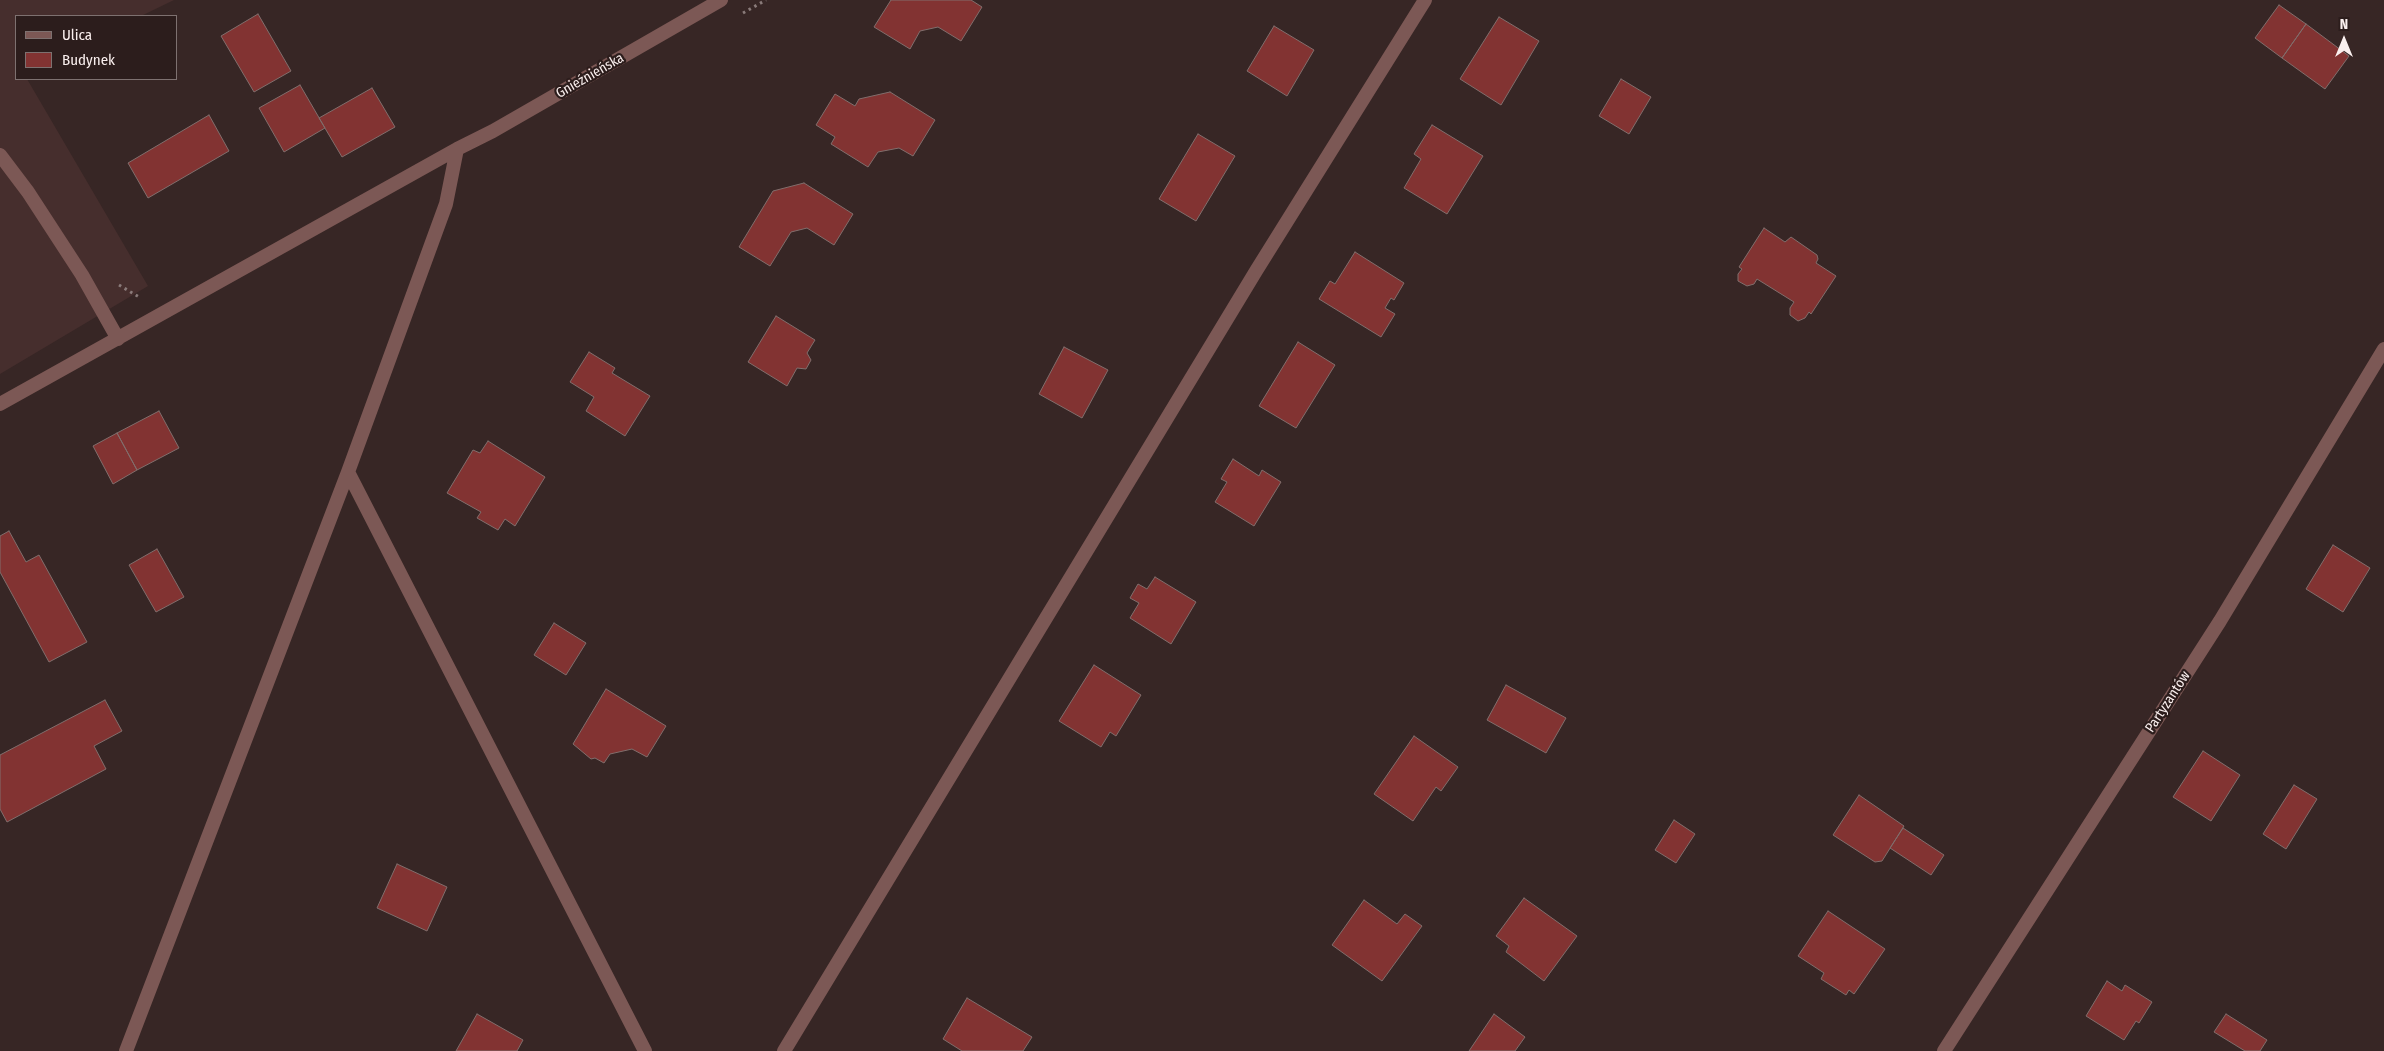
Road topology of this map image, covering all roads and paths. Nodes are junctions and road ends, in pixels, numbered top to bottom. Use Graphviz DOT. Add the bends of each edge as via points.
graph roads {
  1 [pos="721,0"];
  2 [pos="1425,0"];
  3 [pos="457,149"];
  4 [pos="0,155"];
  5 [pos="118,338"];
  6 [pos="2384,349"];
  7 [pos="0,404"];
  8 [pos="348,472"];
  9 [pos="126,1051"];
  10 [pos="645,1051"];
  11 [pos="784,1051"];
  12 [pos="1944,1051"];
  1 -- 3 [label="street, Gnieźnieńska"];
  2 -- 11 [label="street" via="1256,271"];
  3 -- 5 [label="street, Gnieźnieńska"];
  3 -- 8 [label="street" via="446,204"];
  4 -- 5 [label="street" via="82,275"];
  5 -- 7 [label="street, Gnieźnieńska"];
  6 -- 12 [label="street, Partyzantów" via="2220,621"];
  8 -- 9 [label="street"];
  8 -- 10 [label="street"];
}
